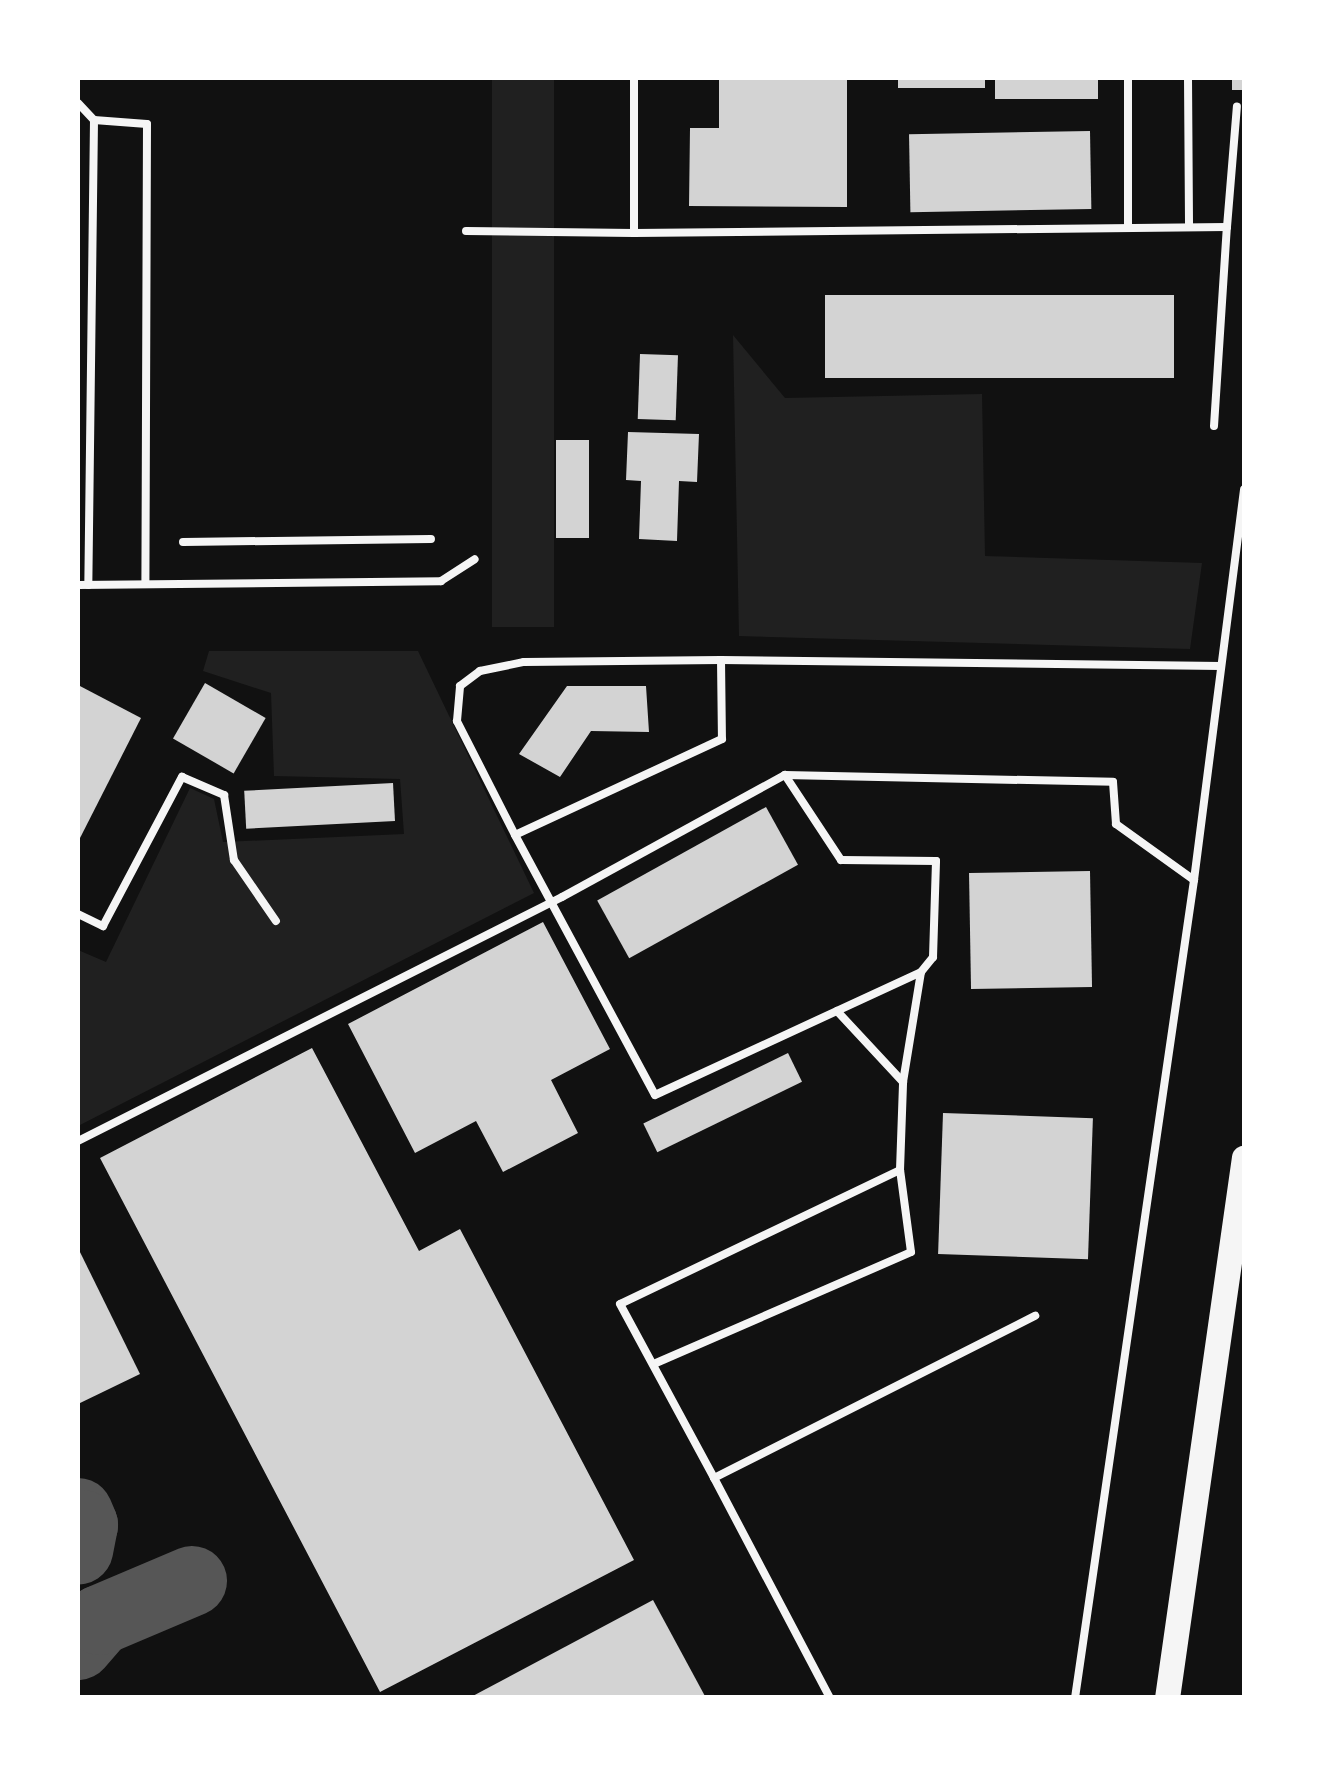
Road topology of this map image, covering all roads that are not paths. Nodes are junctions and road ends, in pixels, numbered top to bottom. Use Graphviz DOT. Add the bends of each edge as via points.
graph roads {
  1 [pos="634,78"];
  2 [pos="1128,78"];
  3 [pos="1188,78"];
  4 [pos="78,103"];
  5 [pos="1237,106"];
  6 [pos="94,120"];
  7 [pos="1227,226"];
  8 [pos="1190,227"];
  9 [pos="1128,228"];
  10 [pos="466,231"];
  11 [pos="634,233"];
  12 [pos="1214,426"];
  13 [pos="1244,490"];
  14 [pos="431,538"];
  15 [pos="184,542"];
  16 [pos="475,560"];
  17 [pos="145,584"];
  18 [pos="78,585"];
  19 [pos="88,585"];
  20 [pos="720,660"];
  21 [pos="1222,666"];
  22 [pos="785,775"];
  23 [pos="515,835"];
  24 [pos="1194,880"];
  25 [pos="554,900"];
  26 [pos="78,914"];
  27 [pos="276,921"];
  28 [pos="922,972"];
  29 [pos="836,1012"];
  30 [pos="903,1082"];
  31 [pos="78,1141"];
  32 [pos="1244,1157"];
  33 [pos="900,1170"];
  34 [pos="1035,1316"];
  35 [pos="656,1363"];
  36 [pos="714,1478"];
  37 [pos="830,1698"];
  38 [pos="1075,1698"];
  39 [pos="1167,1698"];
  1 -- 11 [label="lane"];
  2 -- 9 [label="lane"];
  3 -- 8 [label="lane"];
  4 -- 6 [label="lane"];
  5 -- 7 [label="lane"];
  6 -- 17 [label="lane" via="146,124"];
  6 -- 19 [label="lane"];
  7 -- 8 [label="lane"];
  7 -- 12 [label="lane"];
  8 -- 9 [label="lane"];
  9 -- 11 [label="lane"];
  10 -- 11 [label="lane"];
  13 -- 21 [label="lane"];
  14 -- 15 [label="lane"];
  16 -- 17 [label="lane" via="441,581"];
  17 -- 19 [label="lane"];
  18 -- 19 [label="lane"];
  20 -- 21 [label="lane"];
  20 -- 23 [label="lane" via="722,739"];
  20 -- 23 [label="lane" via="524,662 480,671 460,686 457,721"];
  21 -- 24 [label="lane"];
  22 -- 24 [label="lane" via="1113,782 1116,824"];
  22 -- 25 [label="lane"];
  22 -- 28 [label="lane" via="841,860 936,861 937,926"];
  23 -- 25 [label="lane"];
  24 -- 38 [label="lane"];
  25 -- 29 [label="lane" via="655,1095"];
  25 -- 31 [label="lane"];
  26 -- 27 [label="lane" via="103,926 182,777 224,796 234,860"];
  28 -- 29 [label="lane"];
  28 -- 30 [label="lane"];
  29 -- 30 [label="lane"];
  30 -- 33 [label="lane"];
  32 -- 39 [label="highway"];
  33 -- 35 [label="lane" via="911,1252"];
  33 -- 35 [label="lane" via="620,1304"];
  34 -- 36 [label="lane"];
  35 -- 36 [label="lane"];
  36 -- 37 [label="lane"];
}
